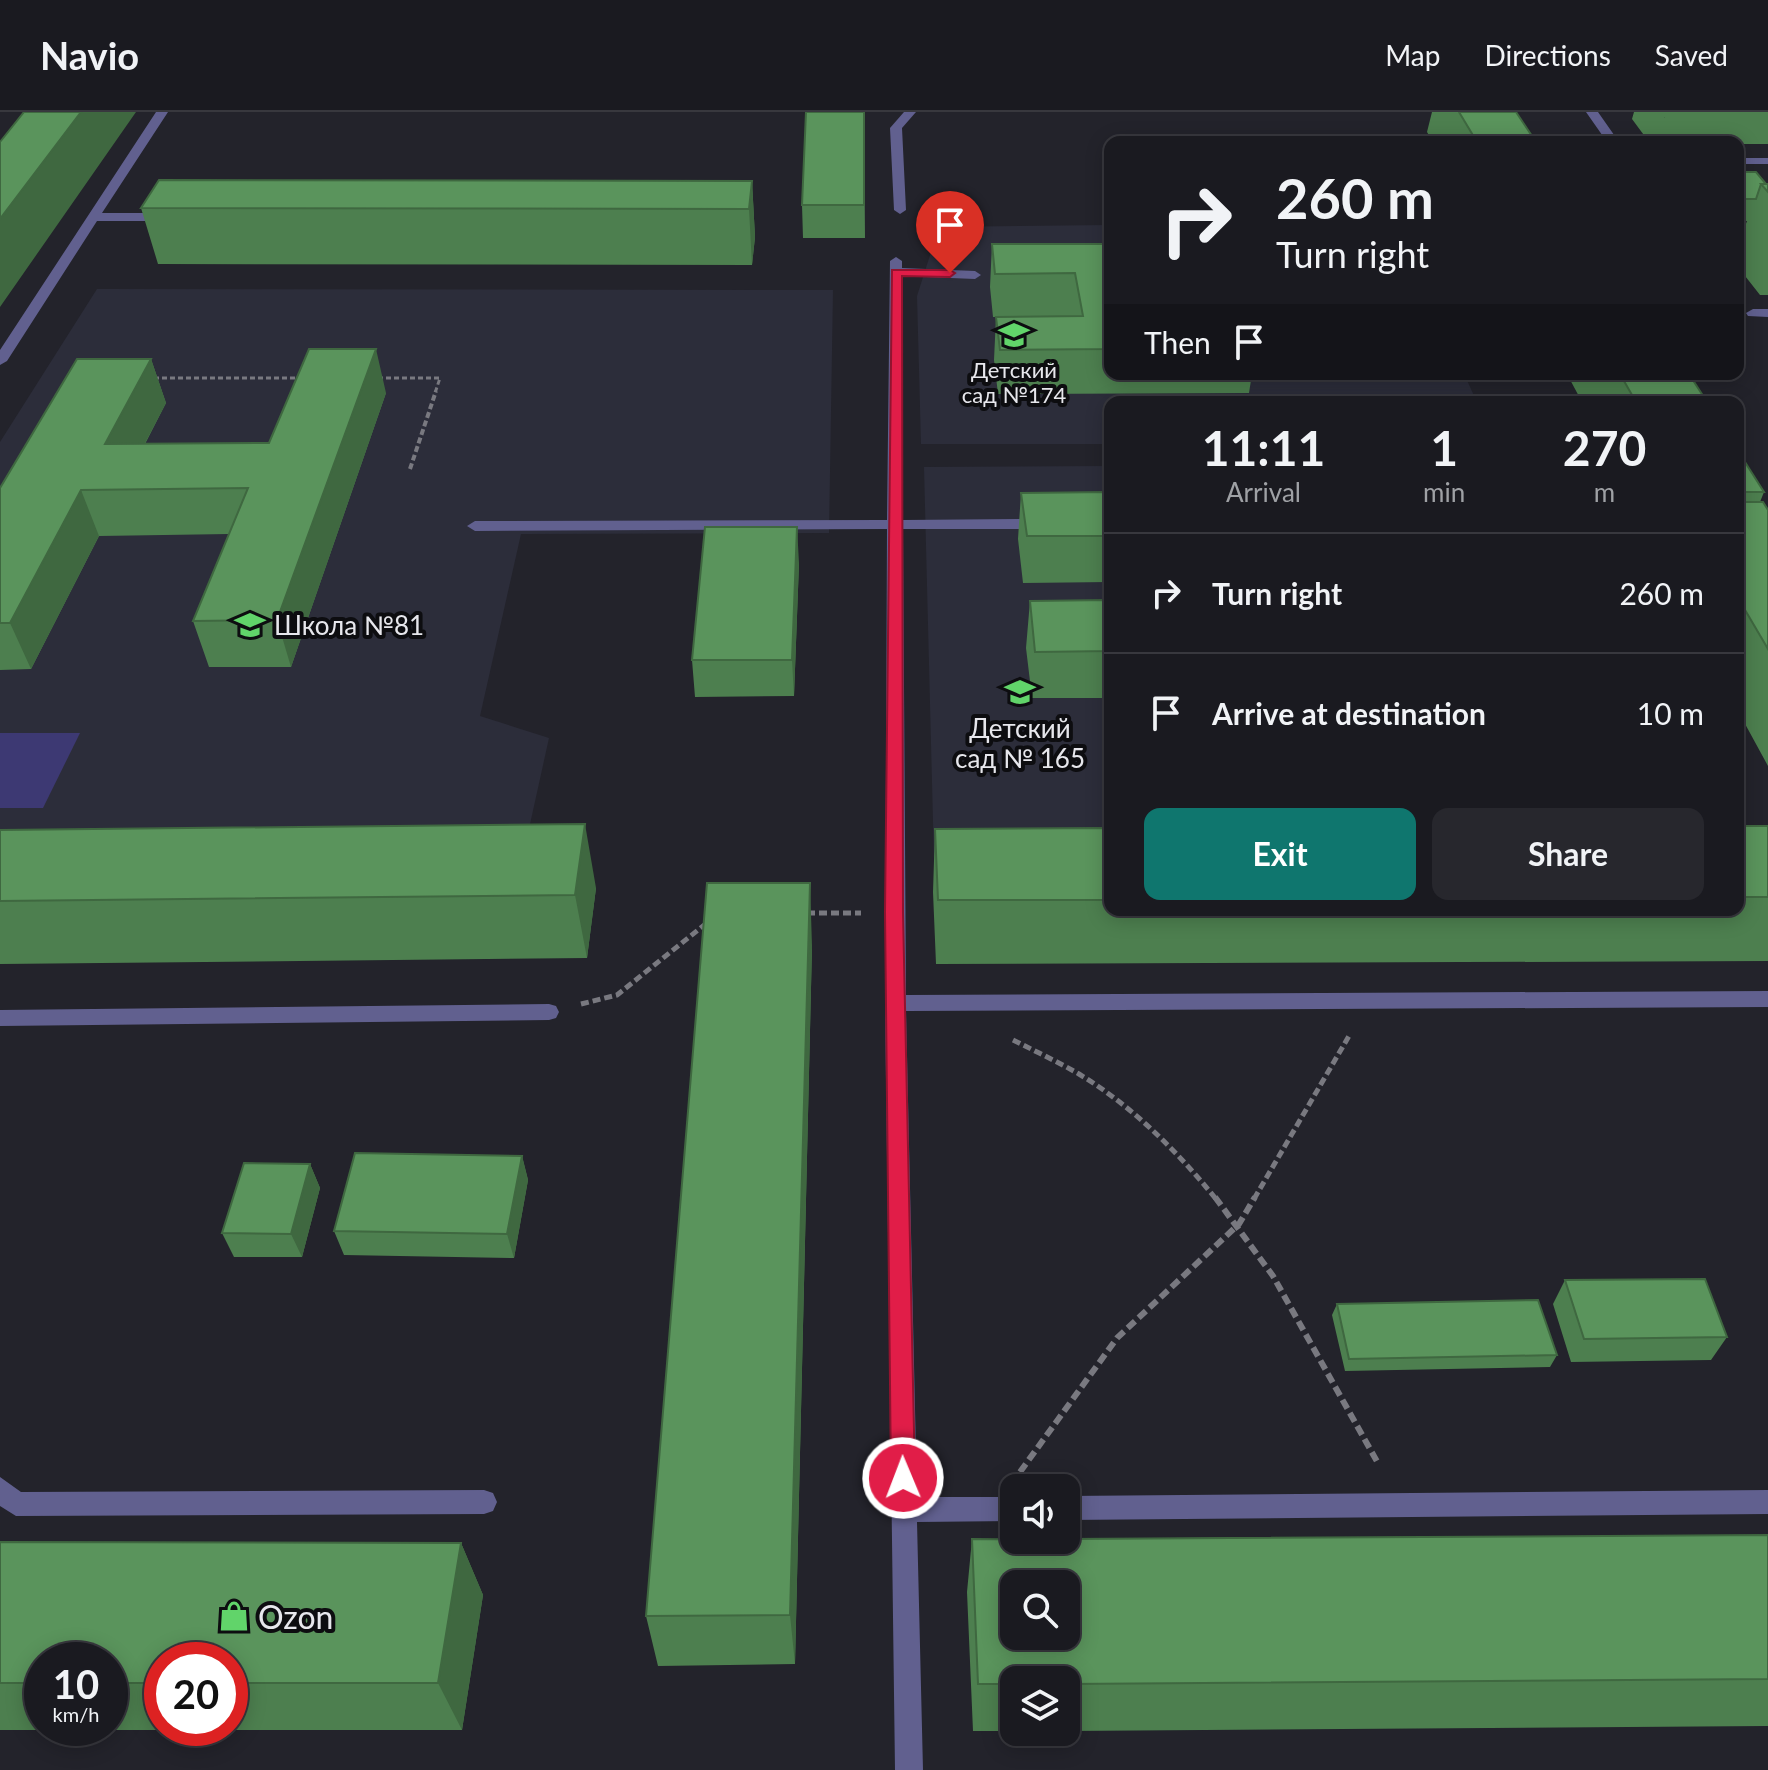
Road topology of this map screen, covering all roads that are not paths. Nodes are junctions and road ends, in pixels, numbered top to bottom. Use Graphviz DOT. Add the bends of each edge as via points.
graph roads {
  1 [pos="162,112"];
  2 [pos="910,112"];
  3 [pos="1592,112"];
  4 [pos="1609,136"];
  5 [pos="1744,161"];
  6 [pos="1768,161"];
  7 [pos="900,210"];
  8 [pos="93,217"];
  9 [pos="188,217"];
  10 [pos="975,275"];
  11 [pos="1753,313"];
  12 [pos="1768,313"];
  13 [pos="0,361"];
  14 [pos="1028,524"];
  15 [pos="895,525"];
  16 [pos="475,526"];
  17 [pos="1768,999"];
  18 [pos="895,1003"];
  19 [pos="549,1012"];
  20 [pos="0,1018"];
  21 [pos="0,1489"];
  22 [pos="484,1502"];
  23 [pos="1768,1502"];
  24 [pos="1080,1508"];
  25 [pos="1000,1509"];
  26 [pos="904,1510"];
  27 [pos="909,1770"];
  1 -- 8 [label="lane"];
  2 -- 7 [label="lane" via="896,128"];
  3 -- 4 [label="lane"];
  5 -- 6 [label="lane"];
  8 -- 9 [label="lane"];
  8 -- 13 [label="lane"];
  10 -- 15 [label="lane" via="896,267"];
  11 -- 12 [label="lane"];
  14 -- 15 [label="lane"];
  15 -- 16 [label="lane"];
  15 -- 18 [label="lane"];
  17 -- 18 [label="lane"];
  18 -- 26 [label="lane"];
  19 -- 20 [label="lane"];
  21 -- 22 [label="lane" via="16,1504"];
  23 -- 24 [label="lane"];
  25 -- 26 [label="lane"];
  26 -- 27 [label="lane"];
}
